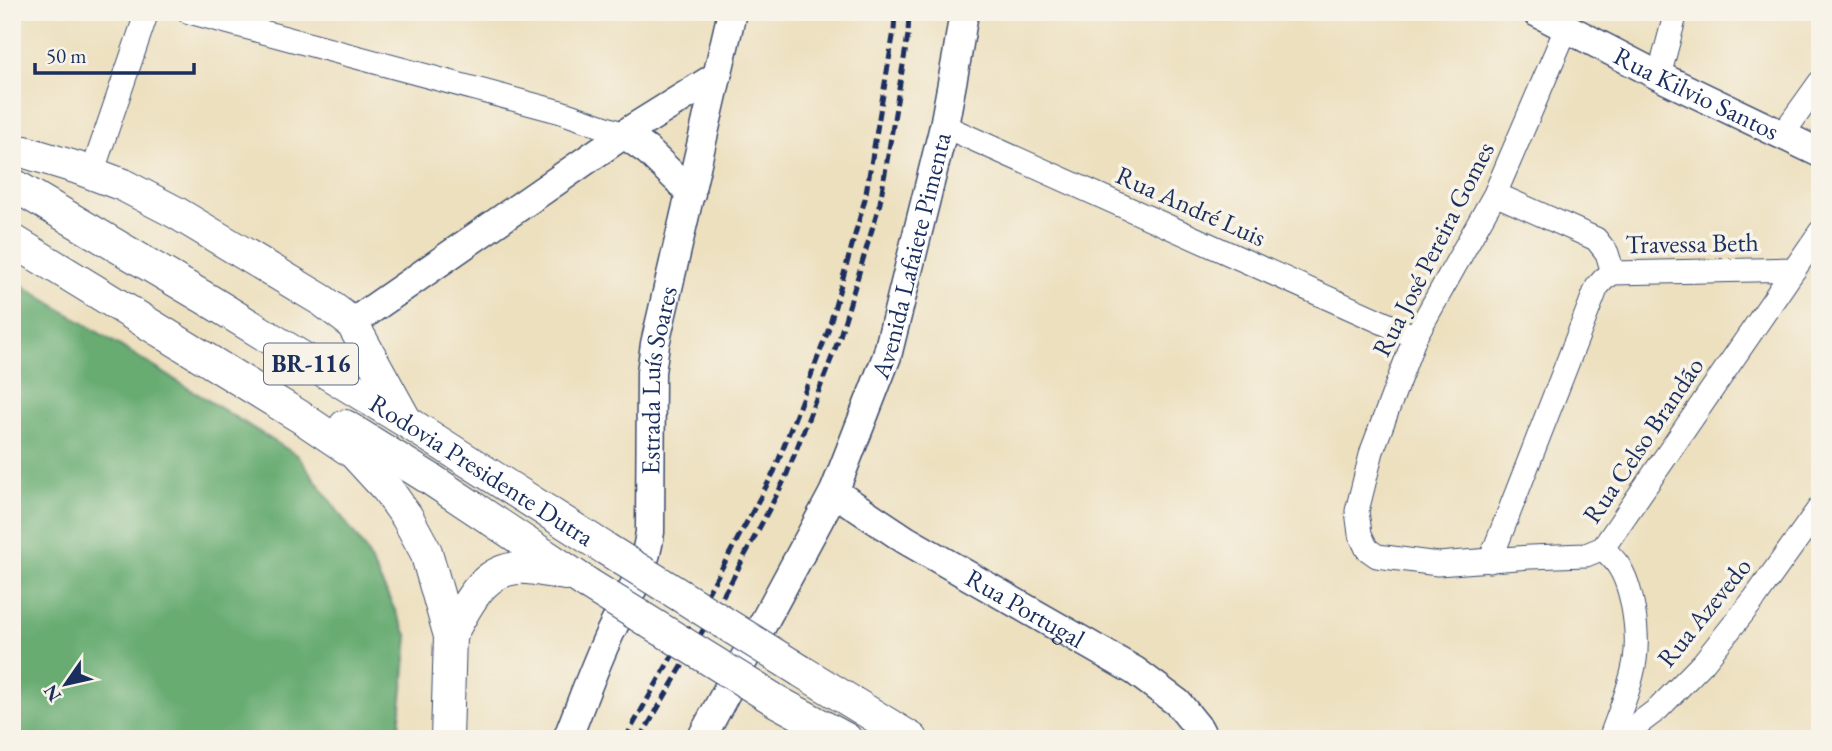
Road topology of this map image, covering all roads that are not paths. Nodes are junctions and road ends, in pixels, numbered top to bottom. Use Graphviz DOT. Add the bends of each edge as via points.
graph roads {
  1 [pos="147,12"];
  2 [pos="189,12"];
  3 [pos="732,12"];
  4 [pos="964,12"];
  5 [pos="1536,12"];
  6 [pos="1676,12"];
  7 [pos="1566,29"];
  8 [pos="717,76"];
  9 [pos="1659,76"];
  10 [pos="1820,82"];
  11 [pos="944,126"];
  12 [pos="624,134"];
  13 [pos="1782,135"];
  14 [pos="12,150"];
  15 [pos="1820,152"];
  16 [pos="92,173"];
  17 [pos="12,184"];
  18 [pos="691,193"];
  19 [pos="1495,194"];
  20 [pos="12,223"];
  21 [pos="1820,232"];
  22 [pos="12,240"];
  23 [pos="1795,269"];
  24 [pos="1614,273"];
  25 [pos="352,323"];
  26 [pos="1415,337"];
  27 [pos="407,422"];
  28 [pos="834,492"];
  29 [pos="1820,507"];
  30 [pos="1604,548"];
  31 [pos="1490,561"];
  32 [pos="581,580"];
  33 [pos="450,636"];
  34 [pos="701,737"];
  35 [pos="447,739"];
  36 [pos="567,739"];
  37 [pos="846,739"];
  38 [pos="912,739"];
  39 [pos="1204,739"];
  40 [pos="1610,739"];
  41 [pos="1618,739"];
  1 -- 16 [label="street"];
  2 -- 12 [label="street" via="561,112"];
  3 -- 8 [label="main road, Estrada Luís Soares"];
  4 -- 11 [label="main road, Avenida Lafaiete Pimenta"];
  5 -- 7 [label="main road, Rua Kilvio Santos"];
  6 -- 9 [label="street"];
  7 -- 9 [label="main road, Rua Kilvio Santos"];
  7 -- 19 [label="street, Rua José Pereira Gomes"];
  8 -- 12 [label="main road"];
  8 -- 18 [label="main road, Estrada Luís Soares"];
  9 -- 13 [label="main road, Rua Kilvio Santos"];
  10 -- 13 [label="street"];
  11 -- 26 [label="street, Rua André Luis"];
  11 -- 28 [label="main road, Avenida Lafaiete Pimenta" via="887,356"];
  12 -- 18 [label="main road"];
  12 -- 25 [label="main road"];
  13 -- 15 [label="main road, Rua Kilvio Santos"];
  14 -- 16 [label="highway"];
  16 -- 25 [label="highway" via="175,212"];
  17 -- 27 [label="highway, Rodovia Presidente Dutra / BR-116"];
  18 -- 36 [label="main road, Estrada Luís Soares" via="653,358 648,546 636,585 610,633"];
  19 -- 24 [label="street, Travessa Beth" via="1596,239 1605,247"];
  19 -- 26 [label="street, Rua José Pereira Gomes"];
  20 -- 32 [label="highway, Rodovia Presidente Dutra / BR-116" via="432,480"];
  21 -- 23 [label="street, Rua Celso Brandão"];
  22 -- 33 [label="highway" via="354,453 388,490 426,552"];
  23 -- 24 [label="street, Travessa Beth"];
  23 -- 30 [label="street, Rua Celso Brandão"];
  24 -- 31 [label="street" via="1597,287"];
  25 -- 27 [label="highway"];
  26 -- 31 [label="street, Rua José Pereira Gomes" via="1372,451 1357,511 1360,534 1367,549 1377,556 1438,564"];
  27 -- 38 [label="highway, Rodovia Presidente Dutra / BR-116, bridge"];
  28 -- 34 [label="main road, Avenida Lafaiete Pimenta"];
  28 -- 39 [label="main road, Rua Portugal" via="906,540 1135,671 1178,703"];
  29 -- 41 [label="street, Rua Azevedo" via="1703,663 1658,709"];
  30 -- 31 [label="street, Rua José Pereira Gomes" via="1586,555"];
  30 -- 40 [label="street, Rua Celso Brandão" via="1619,566 1630,591 1634,621 1635,659"];
  32 -- 33 [label="highway" via="525,568 501,571 472,596"];
  32 -- 37 [label="highway, Rodovia Presidente Dutra / BR-116, bridge"];
  33 -- 35 [label="highway"];
}
